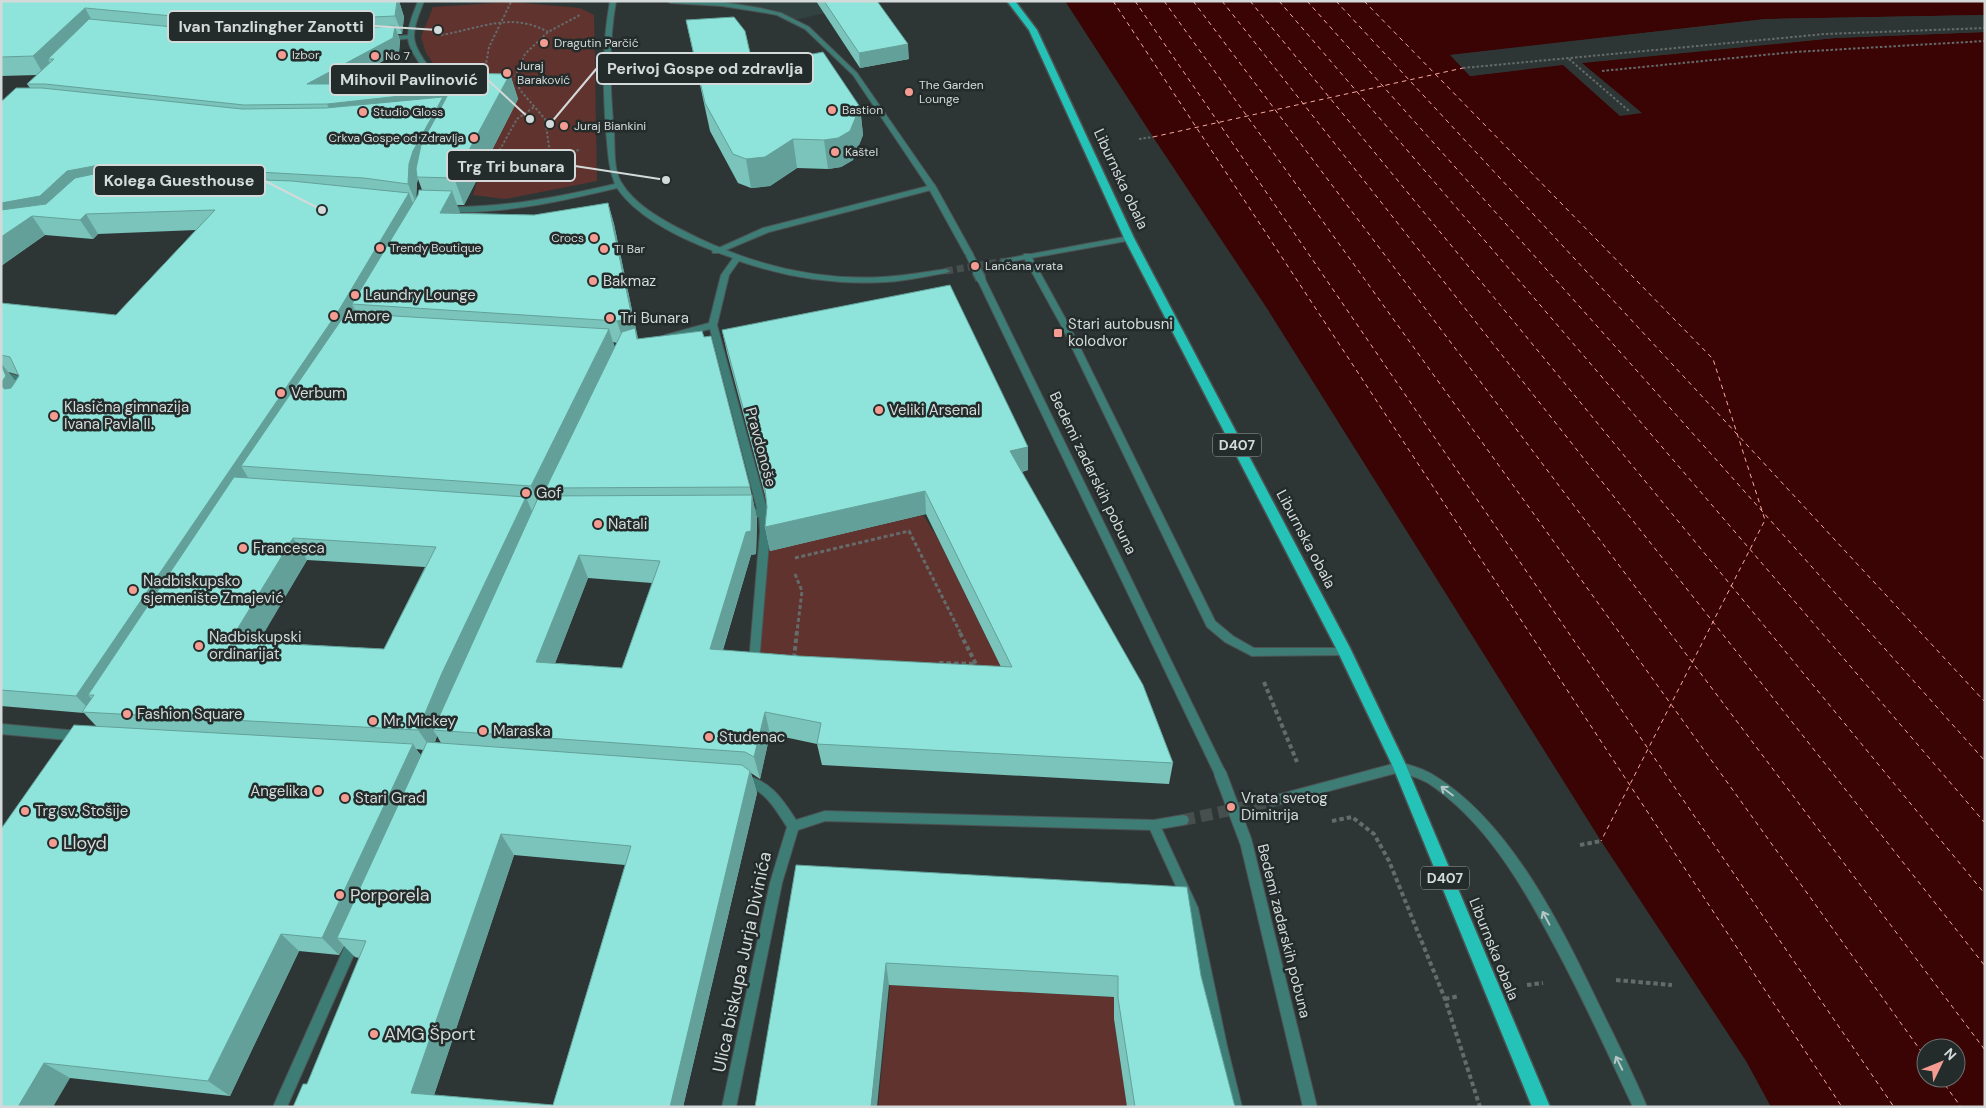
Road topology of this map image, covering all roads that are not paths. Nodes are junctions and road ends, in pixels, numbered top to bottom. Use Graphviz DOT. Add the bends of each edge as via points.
graph roads {
  1 [pos="421,1"];
  2 [pos="613,1"];
  3 [pos="670,1"];
  4 [pos="1011,1"];
  5 [pos="411,37"];
  6 [pos="382,39"];
  7 [pos="453,100"];
  8 [pos="620,185"];
  9 [pos="932,188"];
  10 [pos="433,208"];
  11 [pos="1129,238"];
  12 [pos="716,251"];
  13 [pos="1027,256"];
  14 [pos="737,258"];
  15 [pos="1004,261"];
  16 [pos="946,271"];
  17 [pos="714,325"];
  18 [pos="660,339"];
  19 [pos="1,375"];
  20 [pos="29,396"];
  21 [pos="733,513"];
  22 [pos="763,513"];
  23 [pos="755,651"];
  24 [pos="1345,652"];
  25 [pos="1,729"];
  26 [pos="88,738"];
  27 [pos="1400,768"];
  28 [pos="732,779"];
  29 [pos="1273,801"];
  30 [pos="1183,820"];
  31 [pos="1154,825"];
  32 [pos="793,826"];
  33 [pos="360,927"];
  34 [pos="280,1107"];
  35 [pos="729,1107"];
  36 [pos="1235,1107"];
  37 [pos="1310,1107"];
  38 [pos="1541,1107"];
  39 [pos="1640,1107"];
  1 -- 5 [label="street"];
  2 -- 8 [label="street" via="606,93 612,165"];
  3 -- 9 [label="street, Bedemi zadarskih pobuna" via="760,10 779,14 807,28 854,74"];
  4 -- 11 [label="main road, Liburnska obala / D407" via="1036,36"];
  5 -- 6 [label="street"];
  5 -- 7 [label="street" via="413,45"];
  8 -- 10 [label="street" via="526,206 493,210"];
  8 -- 12 [label="street" via="629,198 660,221"];
  9 -- 12 [label="street" via="766,230"];
  9 -- 37 [label="street, Bedemi zadarskih pobuna, bridge" via="969,254 1220,773 1246,842"];
  11 -- 13 [label="street"];
  11 -- 24 [label="main road, Liburnska obala / D407"];
  12 -- 14 [label="street"];
  13 -- 15 [label="street"];
  13 -- 24 [label="street" via="1066,327 1211,624 1252,652"];
  14 -- 16 [label="street" via="801,275 836,279 876,280"];
  14 -- 17 [label="street, Pravdonoše" via="725,276"];
  17 -- 18 [label="street"];
  17 -- 22 [label="street, Pravdonoše"];
  19 -- 20 [label="street" via="21,379"];
  21 -- 22 [label="street"];
  22 -- 23 [label="street, Pravdonoše" via="765,531"];
  24 -- 27 [label="main road, Liburnska obala / D407"];
  25 -- 26 [label="street"];
  27 -- 29 [label="street"];
  27 -- 38 [label="main road, Liburnska obala / D407"];
  39 -- 27 [label="street, one-way" via="1578,977 1530,888 1486,828 1461,802 1430,779"];
  28 -- 32 [label="street" via="751,780 774,798"];
  30 -- 31 [label="street"];
  31 -- 32 [label="street" via="825,816"];
  31 -- 36 [label="street" via="1192,908"];
  32 -- 35 [label="street, Ulica biskupa Jurja Divinića" via="776,883"];
  33 -- 34 [label="street"];
}
